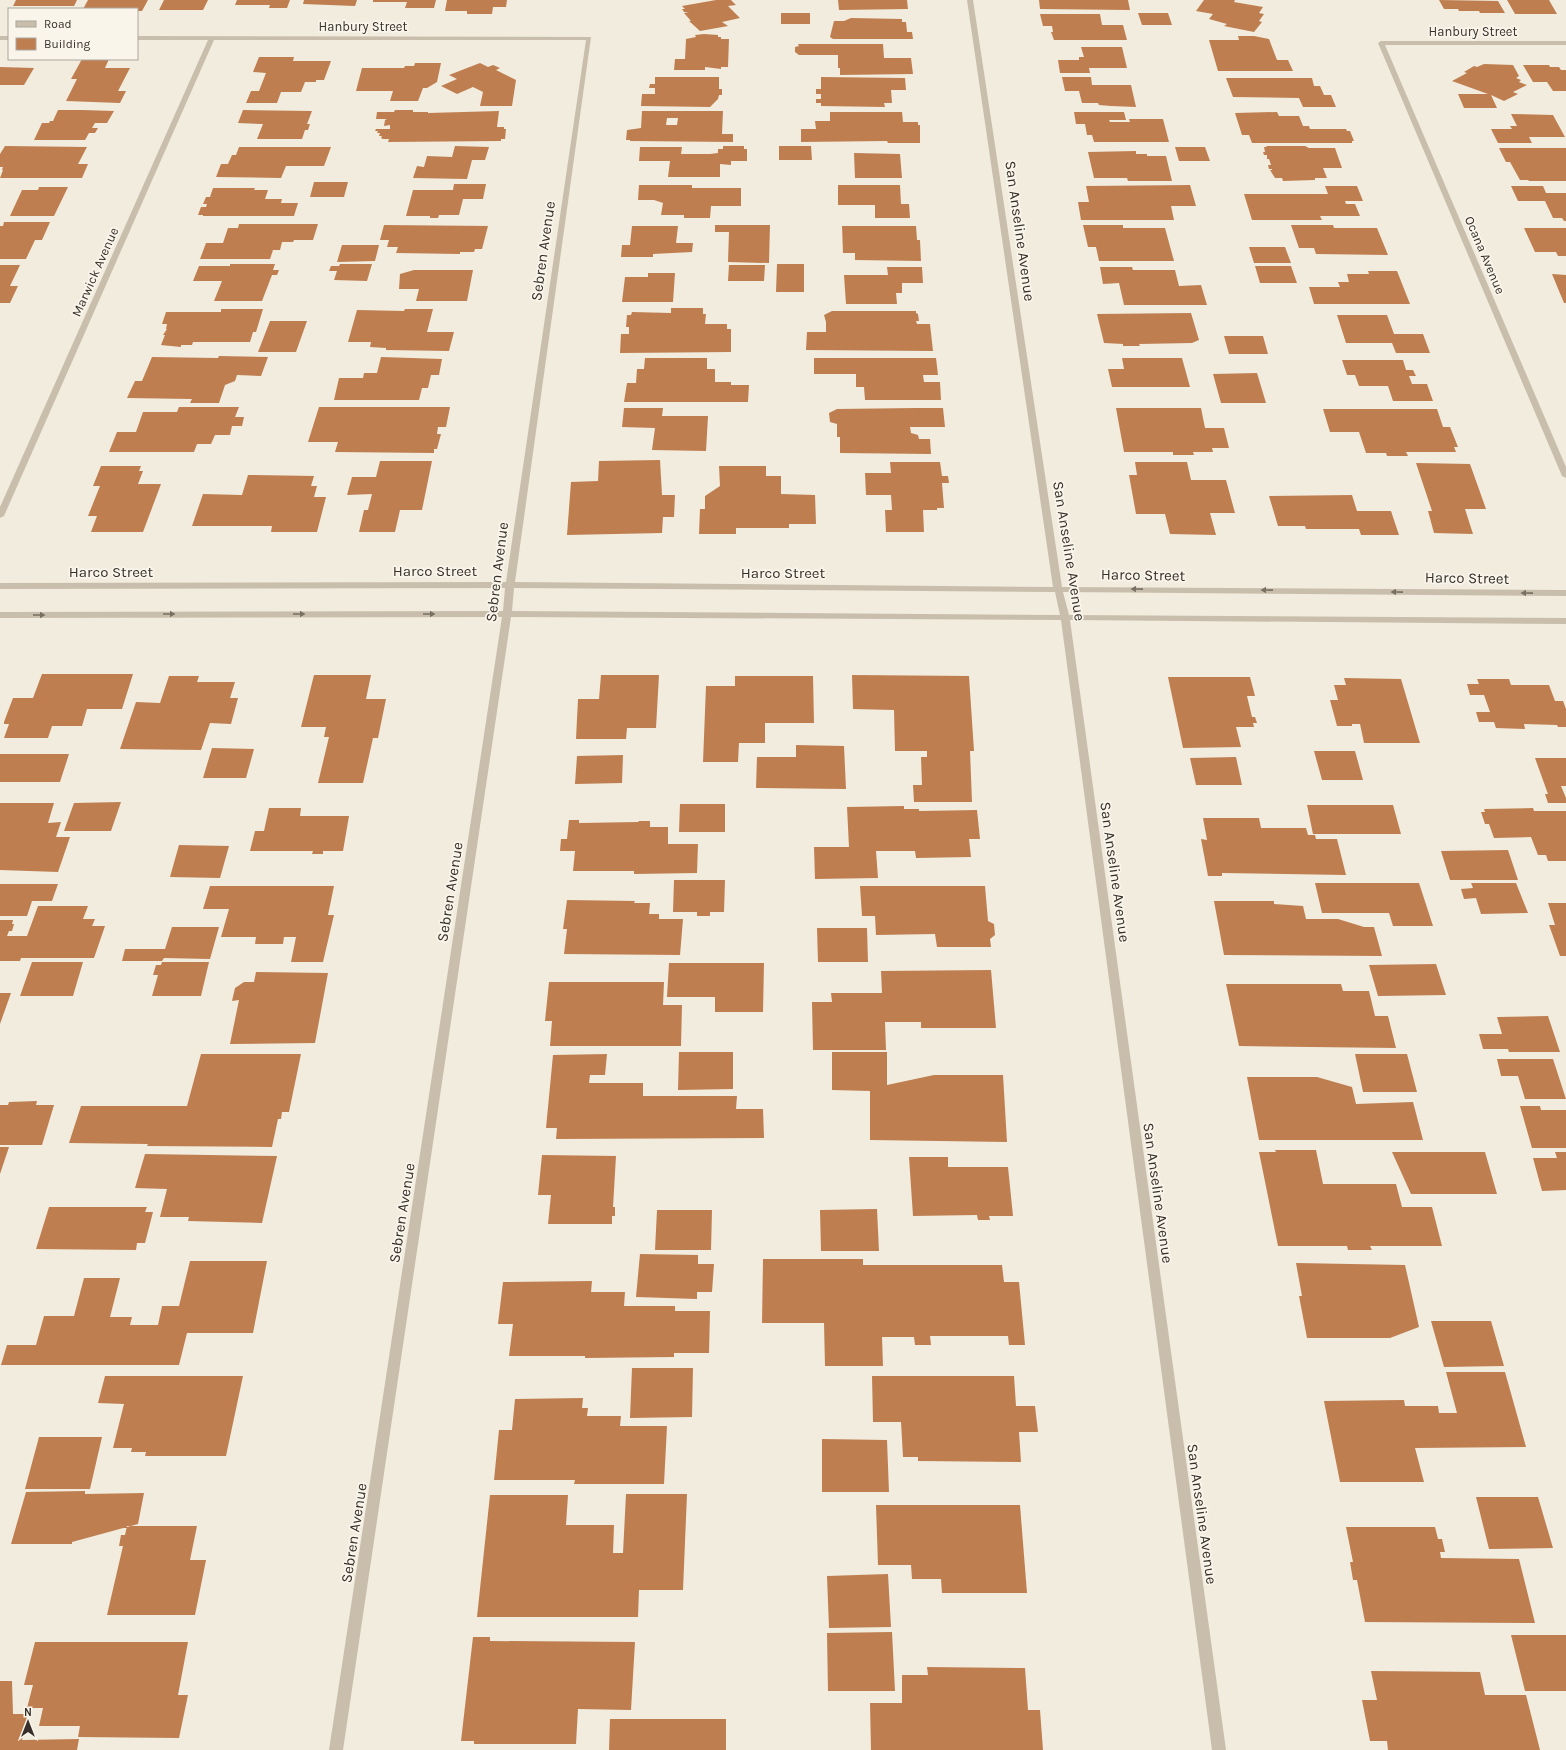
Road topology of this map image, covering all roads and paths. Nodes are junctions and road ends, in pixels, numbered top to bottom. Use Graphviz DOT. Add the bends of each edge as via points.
graph roads {
  1 [pos="970,0"];
  2 [pos="138,38"];
  3 [pos="212,38"];
  4 [pos="589,38"];
  5 [pos="1381,43"];
  6 [pos="1566,43"];
  7 [pos="1566,476"];
  8 [pos="0,516"];
  9 [pos="510,585"];
  10 [pos="0,586"];
  11 [pos="1058,588"];
  12 [pos="1566,593"];
  13 [pos="507,614"];
  14 [pos="0,615"];
  15 [pos="1065,618"];
  16 [pos="1566,621"];
  17 [pos="336,1750"];
  18 [pos="1219,1750"];
  1 -- 11 [label="street, San Anseline Avenue"];
  2 -- 3 [label="street, Hanbury Street"];
  3 -- 4 [label="street, Hanbury Street"];
  3 -- 8 [label="street, Marwick Avenue"];
  4 -- 9 [label="street, Sebren Avenue"];
  5 -- 6 [label="street, Hanbury Street"];
  5 -- 7 [label="street, Ocana Avenue"];
  9 -- 10 [label="street, Harco Street"];
  9 -- 11 [label="street, Harco Street"];
  9 -- 13 [label="street, Sebren Avenue"];
  12 -- 11 [label="street, Harco Street, one-way"];
  11 -- 15 [label="street, San Anseline Avenue"];
  14 -- 13 [label="street, one-way"];
  13 -- 15 [label="street"];
  13 -- 17 [label="street, Sebren Avenue"];
  15 -- 16 [label="street"];
  15 -- 18 [label="street, San Anseline Avenue"];
}
